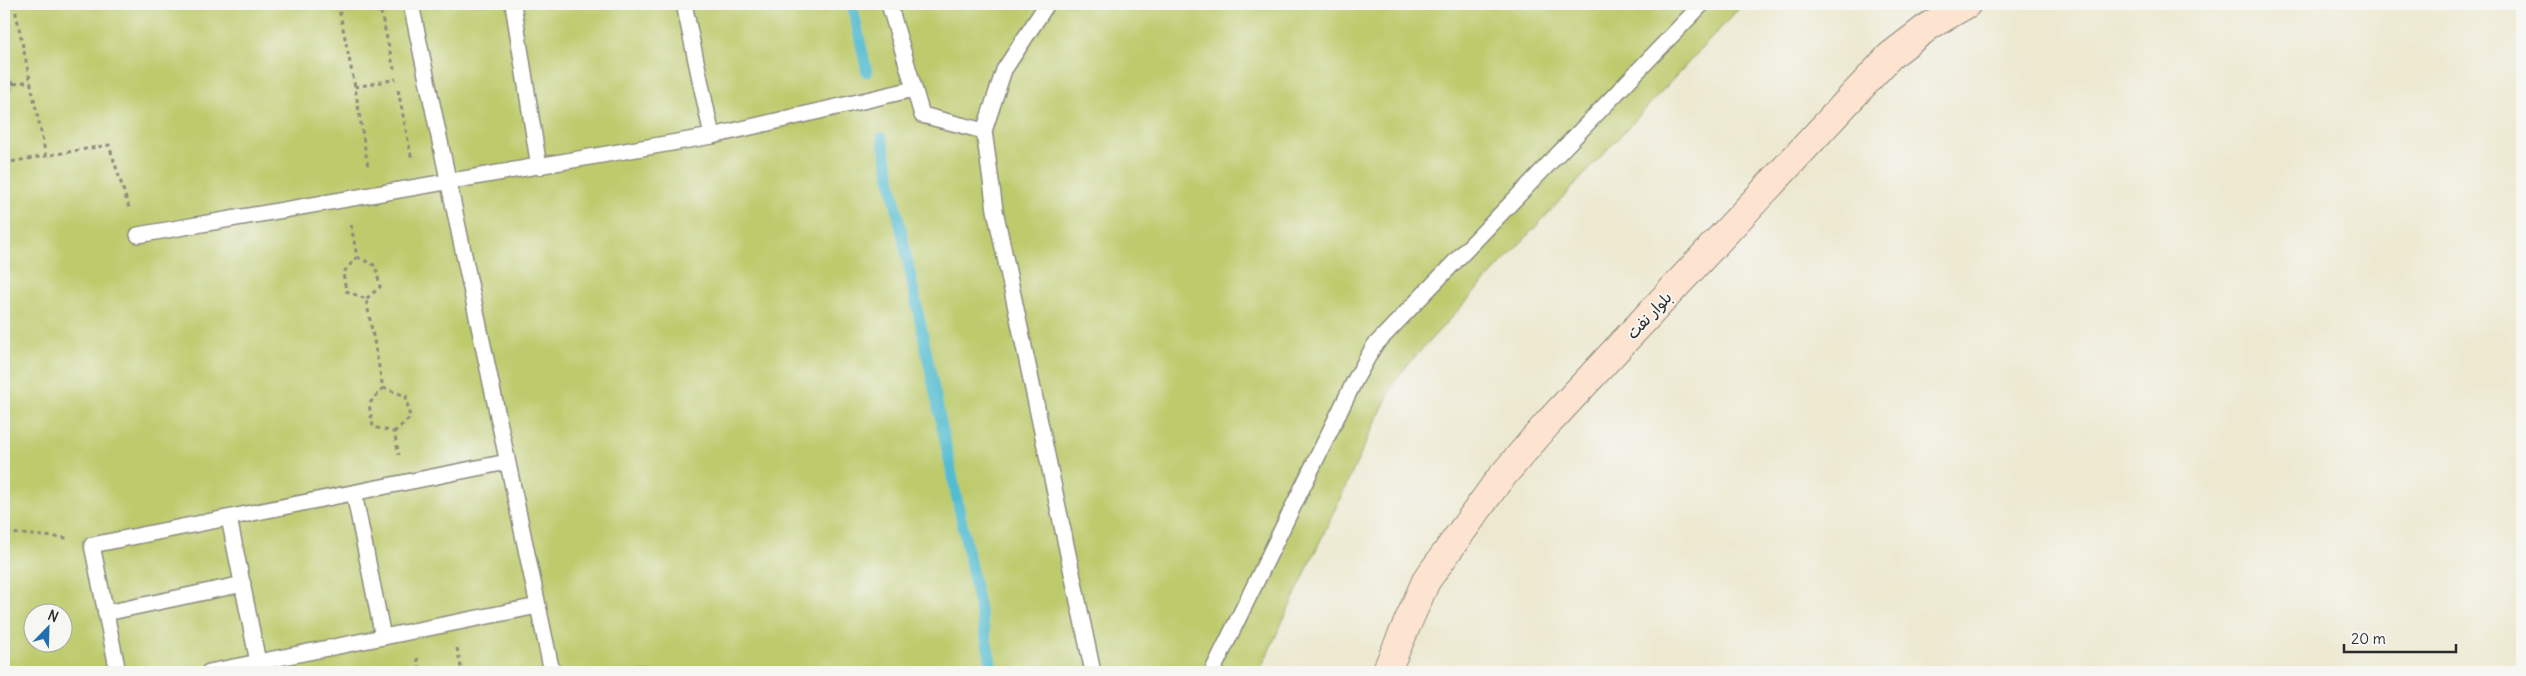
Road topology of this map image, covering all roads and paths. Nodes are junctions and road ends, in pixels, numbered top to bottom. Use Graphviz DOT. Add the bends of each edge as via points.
graph roads {
  1 [pos="14,4"];
  2 [pos="338,4"];
  3 [pos="379,4"];
  4 [pos="411,4"];
  5 [pos="513,4"];
  6 [pos="684,4"];
  7 [pos="889,4"];
  8 [pos="1047,4"];
  9 [pos="1702,4"];
  10 [pos="1967,4"];
  11 [pos="4,78"];
  12 [pos="396,79"];
  13 [pos="30,81"];
  14 [pos="14,84"];
  15 [pos="355,88"];
  16 [pos="914,89"];
  17 [pos="4,100"];
  18 [pos="984,130"];
  19 [pos="4,136"];
  20 [pos="712,136"];
  21 [pos="46,156"];
  22 [pos="8,162"];
  23 [pos="4,163"];
  24 [pos="539,167"];
  25 [pos="449,182"];
  26 [pos="418,187"];
  27 [pos="373,195"];
  28 [pos="347,200"];
  29 [pos="138,235"];
  30 [pos="357,257"];
  31 [pos="366,299"];
  32 [pos="383,388"];
  33 [pos="394,432"];
  34 [pos="507,462"];
  35 [pos="404,483"];
  36 [pos="354,493"];
  37 [pos="4,508"];
  38 [pos="229,518"];
  39 [pos="6,533"];
  40 [pos="92,545"];
  41 [pos="243,584"];
  42 [pos="538,606"];
  43 [pos="106,613"];
  44 [pos="384,637"];
  45 [pos="258,662"];
  46 [pos="118,672"];
  47 [pos="209,672"];
  48 [pos="552,672"];
  49 [pos="1094,672"];
  50 [pos="1212,672"];
  51 [pos="1386,672"];
  1 -- 13 [label="path"];
  2 -- 15 [label="path"];
  3 -- 12 [label="path"];
  4 -- 25 [label="lane"];
  5 -- 24 [label="lane"];
  6 -- 20 [label="lane"];
  7 -- 16 [label="lane"];
  8 -- 18 [label="lane" via="1004,70"];
  9 -- 50 [label="lane" via="1374,346"];
  10 -- 51 [label="street, بلوار نفت" via="1929,26 1890,56 1548,423 1498,481 1426,581"];
  11 -- 14 [label="path"];
  12 -- 15 [label="path"];
  12 -- 26 [label="path"];
  13 -- 14 [label="path"];
  13 -- 21 [label="path"];
  14 -- 17 [label="path"];
  15 -- 27 [label="path"];
  16 -- 18 [label="lane" via="922,115"];
  16 -- 20 [label="lane"];
  18 -- 49 [label="lane" via="995,210"];
  19 -- 22 [label="path"];
  20 -- 24 [label="lane"];
  21 -- 22 [label="path"];
  21 -- 29 [label="path" via="109,145"];
  22 -- 23 [label="path"];
  24 -- 25 [label="lane"];
  25 -- 26 [label="lane"];
  25 -- 34 [label="lane"];
  26 -- 27 [label="lane"];
  27 -- 28 [label="lane"];
  28 -- 29 [label="lane"];
  28 -- 30 [label="path"];
  30 -- 31 [label="path" via="376,266 380,287"];
  30 -- 31 [label="path" via="343,273 346,291"];
  31 -- 32 [label="path"];
  32 -- 33 [label="path" via="369,404 373,427"];
  32 -- 33 [label="path" via="406,396 410,418"];
  33 -- 35 [label="path"];
  34 -- 35 [label="lane"];
  34 -- 42 [label="lane"];
  35 -- 36 [label="lane"];
  36 -- 38 [label="lane"];
  36 -- 44 [label="lane"];
  37 -- 39 [label="path"];
  38 -- 40 [label="lane"];
  38 -- 41 [label="lane"];
  39 -- 40 [label="path" via="60,536"];
  40 -- 43 [label="lane"];
  41 -- 43 [label="lane"];
  41 -- 45 [label="lane"];
  42 -- 44 [label="lane"];
  42 -- 48 [label="lane"];
  43 -- 46 [label="lane"];
  44 -- 45 [label="lane"];
  45 -- 47 [label="lane"];
}
